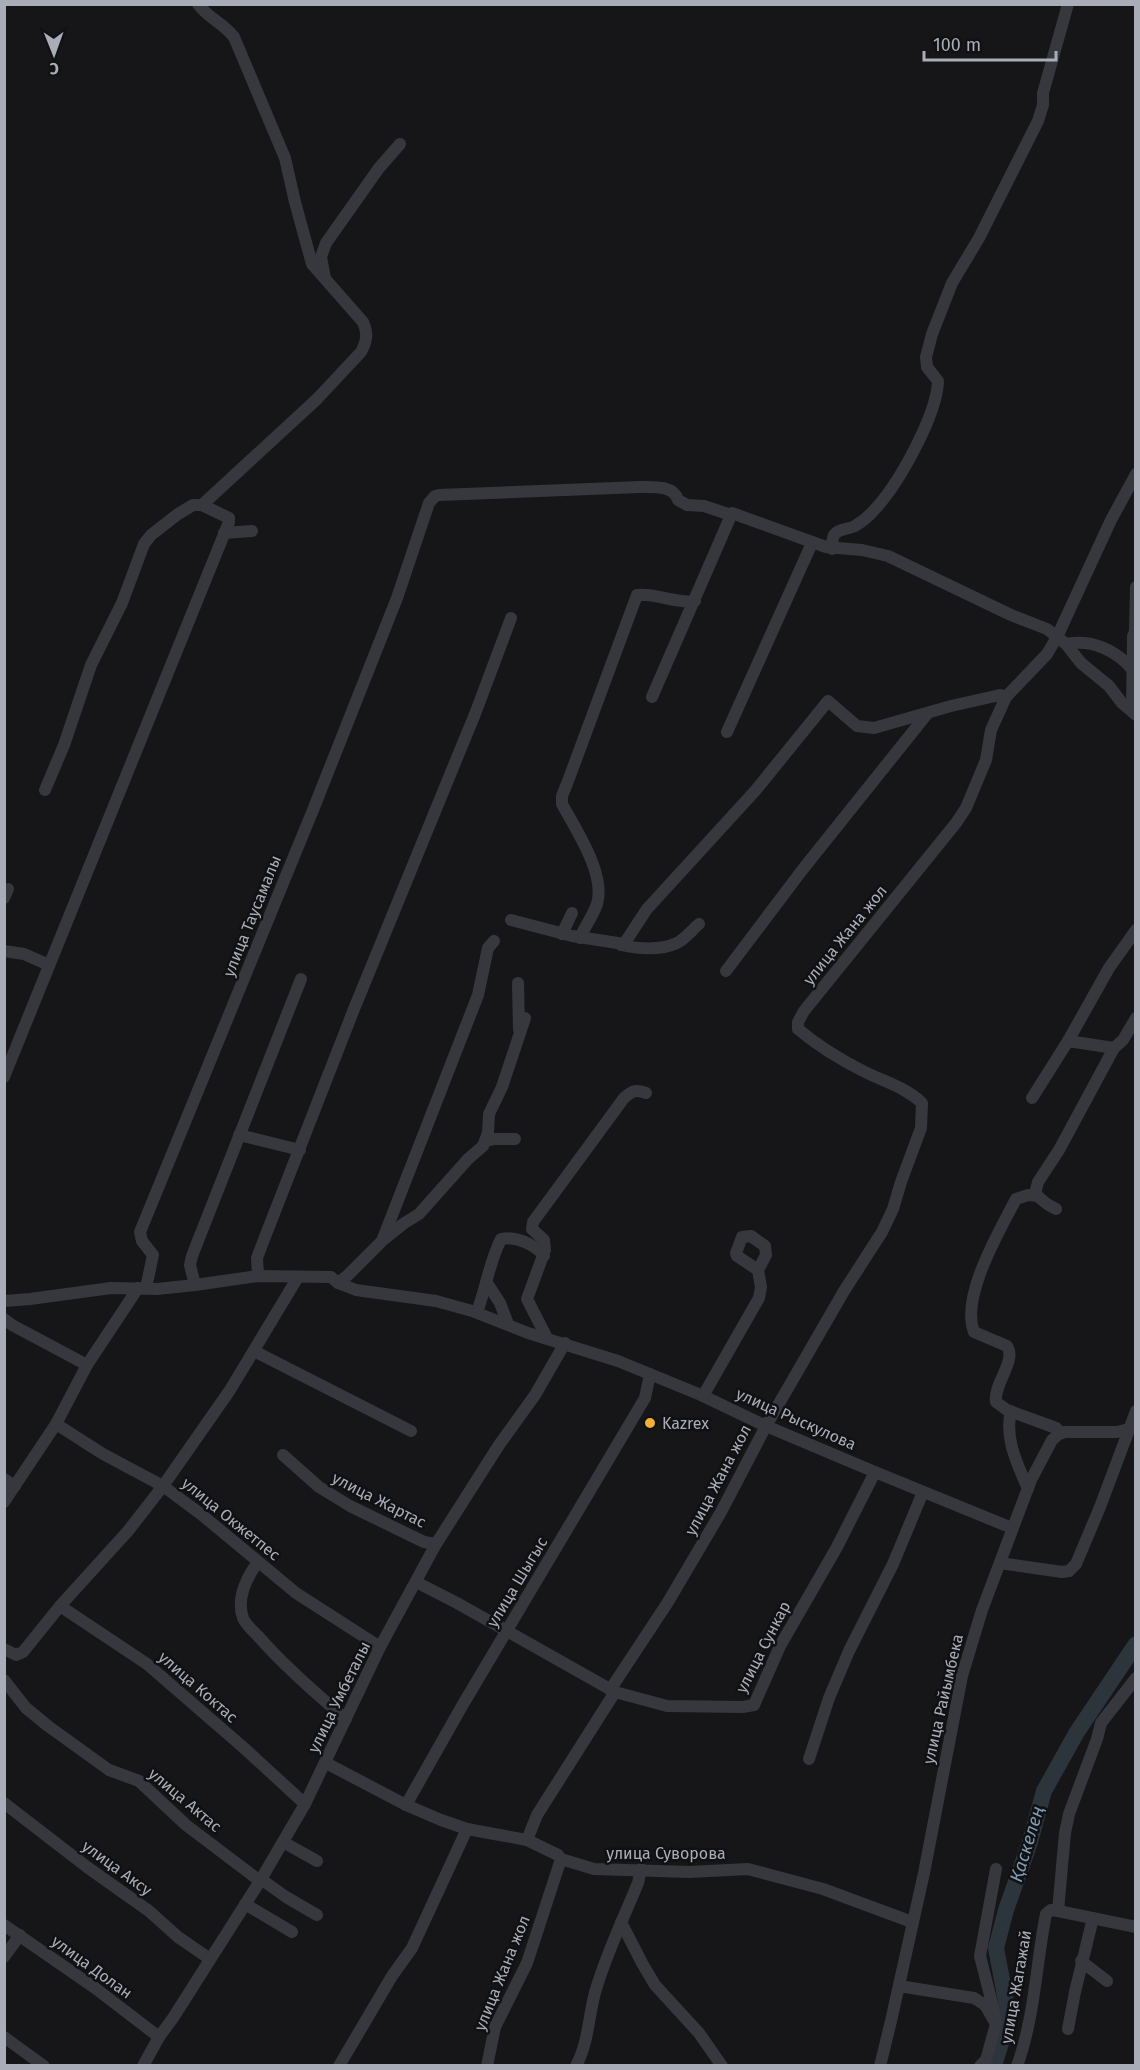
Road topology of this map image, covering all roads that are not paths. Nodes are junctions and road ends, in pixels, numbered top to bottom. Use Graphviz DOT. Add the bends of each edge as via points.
graph roads {
  1 [pos="198,4"];
  2 [pos="1068,4"];
  3 [pos="400,144"];
  4 [pos="325,279"];
  5 [pos="1136,474"];
  6 [pos="202,505"];
  7 [pos="731,515"];
  8 [pos="252,531"];
  9 [pos="224,533"];
  10 [pos="812,543"];
  11 [pos="832,549"];
  12 [pos="1136,587"];
  13 [pos="695,601"];
  14 [pos="511,618"];
  15 [pos="1135,630"];
  16 [pos="1061,640"];
  17 [pos="1133,670"];
  18 [pos="652,697"];
  19 [pos="1006,698"];
  20 [pos="1134,713"];
  21 [pos="927,714"];
  22 [pos="727,732"];
  23 [pos="45,790"];
  24 [pos="572,913"];
  25 [pos="512,920"];
  26 [pos="699,924"];
  27 [pos="1136,930"];
  28 [pos="562,934"];
  29 [pos="580,938"];
  30 [pos="494,941"];
  31 [pos="621,945"];
  32 [pos="4,951"];
  33 [pos="49,965"];
  34 [pos="726,971"];
  35 [pos="301,979"];
  36 [pos="518,983"];
  37 [pos="525,1018"];
  38 [pos="1136,1018"];
  39 [pos="521,1036"];
  40 [pos="1068,1041"];
  41 [pos="1114,1048"];
  42 [pos="4,1077"];
  43 [pos="646,1093"];
  44 [pos="1032,1098"];
  45 [pos="238,1135"];
  46 [pos="489,1138"];
  47 [pos="516,1140"];
  48 [pos="300,1150"];
  49 [pos="1038,1196"];
  50 [pos="1056,1209"];
  51 [pos="382,1241"];
  52 [pos="544,1256"];
  53 [pos="758,1270"];
  54 [pos="258,1276"];
  55 [pos="298,1277"];
  56 [pos="338,1282"];
  57 [pos="487,1283"];
  58 [pos="195,1286"];
  59 [pos="142,1288"];
  60 [pos="4,1300"];
  61 [pos="477,1312"];
  62 [pos="4,1319"];
  63 [pos="508,1324"];
  64 [pos="547,1338"];
  65 [pos="565,1344"];
  66 [pos="254,1351"];
  67 [pos="87,1365"];
  68 [pos="650,1374"];
  69 [pos="703,1396"];
  70 [pos="1011,1411"];
  71 [pos="1136,1411"];
  72 [pos="56,1424"];
  73 [pos="766,1425"];
  74 [pos="1129,1429"];
  75 [pos="411,1431"];
  76 [pos="1061,1433"];
  77 [pos="283,1455"];
  78 [pos="875,1472"];
  79 [pos="10,1483"];
  80 [pos="163,1486"];
  81 [pos="1028,1489"];
  82 [pos="923,1492"];
  83 [pos="4,1502"];
  84 [pos="1012,1528"];
  85 [pos="436,1544"];
  86 [pos="258,1562"];
  87 [pos="1000,1563"];
  88 [pos="416,1582"];
  89 [pos="60,1606"];
  90 [pos="506,1631"];
  91 [pos="380,1647"];
  92 [pos="4,1649"];
  93 [pos="1136,1678"];
  94 [pos="4,1680"];
  95 [pos="613,1691"];
  96 [pos="346,1719"];
  97 [pos="809,1759"];
  98 [pos="326,1763"];
  99 [pos="4,1803"];
  100 [pos="305,1804"];
  101 [pos="406,1805"];
  102 [pos="467,1829"];
  103 [pos="526,1840"];
  104 [pos="283,1842"];
  105 [pos="561,1859"];
  106 [pos="317,1861"];
  107 [pos="641,1869"];
  108 [pos="996,1869"];
  109 [pos="260,1880"];
  110 [pos="245,1904"];
  111 [pos="1052,1912"];
  112 [pos="317,1915"];
  113 [pos="1093,1918"];
  114 [pos="621,1922"];
  115 [pos="912,1922"];
  116 [pos="4,1925"];
  117 [pos="1136,1927"];
  118 [pos="292,1932"];
  119 [pos="20,1935"];
  120 [pos="4,1956"];
  121 [pos="210,1959"];
  122 [pos="1082,1961"];
  123 [pos="1107,1981"];
  124 [pos="898,1986"];
  125 [pos="996,2024"];
  126 [pos="1068,2029"];
  127 [pos="4,2037"];
  128 [pos="159,2037"];
  129 [pos="44,2066"];
  130 [pos="143,2066"];
  131 [pos="339,2066"];
  132 [pos="487,2066"];
  133 [pos="576,2066"];
  134 [pos="722,2066"];
  135 [pos="880,2066"];
  136 [pos="980,2066"];
  137 [pos="1017,2066"];
  1 -- 4 [label="street" via="230,32 242,55 285,158 312,264"];
  2 -- 11 [label="street" via="1038,121 952,283 932,334 927,367 938,381 938,388 928,421 897,481 876,509 834,536"];
  3 -- 4 [label="street" via="326,243 321,257"];
  4 -- 6 [label="street" via="363,322 367,331 361,352 317,399"];
  5 -- 16 [label="street" via="1111,520"];
  6 -- 9 [label="street" via="229,518"];
  6 -- 23 [label="street" via="193,505 178,514 144,544 122,603 91,665"];
  7 -- 10 [label="street"];
  7 -- 13 [label="street"];
  7 -- 59 [label="street, улица Таусамалы" via="687,505 672,491 615,486 439,495 429,503 413,554 313,810 140,1232 153,1255"];
  8 -- 9 [label="street"];
  9 -- 33 [label="street"];
  10 -- 11 [label="street"];
  10 -- 22 [label="street"];
  11 -- 16 [label="street" via="888,556 1047,629"];
  12 -- 15 [label="street"];
  13 -- 18 [label="street"];
  13 -- 29 [label="street" via="638,595 565,788 562,804 593,867 599,889 597,904"];
  14 -- 48 [label="street"];
  15 -- 17 [label="street"];
  16 -- 17 [label="street" via="1101,646"];
  16 -- 19 [label="street"];
  16 -- 20 [label="street"];
  17 -- 20 [label="street"];
  19 -- 21 [label="street" via="1000,695"];
  19 -- 73 [label="street, улица Жана жол" via="991,730 986,760 966,808 798,1022 798,1029 832,1054 910,1092 922,1103 923,1115 882,1232"];
  21 -- 31 [label="street" via="874,729 862,728 828,701 755,791 647,909 627,942"];
  21 -- 34 [label="street"];
  24 -- 28 [label="street"];
  25 -- 28 [label="street"];
  26 -- 31 [label="street" via="678,942 661,947 641,950"];
  27 -- 40 [label="street" via="1109,968"];
  28 -- 29 [label="street"];
  29 -- 31 [label="street"];
  30 -- 51 [label="street" via="488,948 478,995"];
  32 -- 33 [label="street" via="24,954"];
  33 -- 42 [label="street"];
  35 -- 45 [label="street"];
  36 -- 39 [label="street"];
  37 -- 39 [label="street"];
  38 -- 41 [label="street" via="1124,1040"];
  39 -- 46 [label="street" via="489,1114"];
  40 -- 41 [label="street"];
  40 -- 44 [label="street"];
  41 -- 49 [label="street" via="1038,1182"];
  43 -- 52 [label="street" via="631,1091 624,1098 533,1222 534,1231 544,1240"];
  45 -- 48 [label="street"];
  45 -- 58 [label="street" via="192,1256"];
  46 -- 47 [label="street"];
  46 -- 51 [label="street" via="419,1214"];
  48 -- 54 [label="street" via="262,1242 257,1258"];
  49 -- 50 [label="street"];
  49 -- 70 [label="street" via="1016,1199 990,1250 971,1306 974,1332 1010,1350 1010,1360 995,1396 996,1402"];
  51 -- 56 [label="street"];
  52 -- 57 [label="street" via="519,1240 501,1239 488,1269"];
  52 -- 64 [label="street" via="527,1299"];
  53 -- 69 [label="street" via="761,1287 754,1311"];
  54 -- 55 [label="street, улица Рыскулова"];
  54 -- 58 [label="street, улица Рыскулова"];
  55 -- 56 [label="street, улица Рыскулова" via="331,1277"];
  55 -- 66 [label="street"];
  56 -- 61 [label="street, улица Рыскулова" via="363,1292"];
  57 -- 61 [label="street"];
  57 -- 63 [label="street"];
  58 -- 59 [label="street, улица Рыскулова"];
  59 -- 60 [label="street, улица Рыскулова"];
  59 -- 67 [label="street, улица Таусамалы"];
  61 -- 63 [label="street, улица Рыскулова"];
  62 -- 67 [label="street"];
  63 -- 64 [label="street, улица Рыскулова"];
  64 -- 65 [label="street, улица Рыскулова"];
  65 -- 68 [label="street, улица Рыскулова"];
  65 -- 85 [label="street, улица Умбеталы"];
  66 -- 75 [label="street"];
  66 -- 80 [label="street"];
  67 -- 72 [label="street, улица Таусамалы"];
  68 -- 69 [label="street, улица Рыскулова"];
  68 -- 90 [label="street, улица Шыгыс" via="645,1398"];
  69 -- 73 [label="street, улица Рыскулова"];
  70 -- 76 [label="street"];
  70 -- 81 [label="street" via="1012,1450"];
  71 -- 74 [label="street"];
  72 -- 79 [label="street, улица Таусамалы"];
  72 -- 80 [label="street, улица Окжетпес"];
  73 -- 78 [label="street, улица Рыскулова"];
  73 -- 95 [label="street, улица Жана жол" via="721,1512"];
  74 -- 76 [label="street"];
  74 -- 87 [label="street" via="1076,1564 1062,1572"];
  76 -- 81 [label="street" via="1052,1440"];
  77 -- 85 [label="street, улица Жартас" via="319,1487 350,1506 424,1542"];
  78 -- 82 [label="street, улица Рыскулова"];
  78 -- 95 [label="street, улица Сункар" via="780,1646 754,1705 667,1706"];
  79 -- 83 [label="street, улица Таусамалы"];
  80 -- 86 [label="street, улица Окжетпес"];
  80 -- 89 [label="street"];
  81 -- 84 [label="street"];
  82 -- 84 [label="street, улица Рыскулова"];
  82 -- 97 [label="street" via="893,1564 849,1651"];
  84 -- 87 [label="street"];
  85 -- 88 [label="street, улица Умбеталы"];
  86 -- 91 [label="street, улица Окжетпес" via="296,1593"];
  86 -- 96 [label="street" via="245,1581 242,1616 267,1647"];
  87 -- 115 [label="street, улица Райымбека" via="962,1676"];
  88 -- 90 [label="street, улица Сункар"];
  88 -- 91 [label="street, улица Умбеталы"];
  89 -- 92 [label="street" via="23,1652 16,1654"];
  89 -- 100 [label="street, улица Коктас" via="147,1664"];
  90 -- 95 [label="street, улица Сункар"];
  90 -- 101 [label="street, улица Шыгыс"];
  91 -- 96 [label="street, улица Умбеталы"];
  93 -- 111 [label="street, улица Жагажай" via="1101,1723 1069,1814"];
  94 -- 109 [label="street, улица Актас" via="26,1708 48,1726 109,1770 139,1781 186,1825"];
  95 -- 103 [label="street, улица Жана жол" via="537,1815"];
  96 -- 98 [label="street, улица Умбеталы"];
  98 -- 100 [label="street, улица Умбеталы"];
  98 -- 101 [label="street, улица Суворова"];
  99 -- 121 [label="street, улица Аксу"];
  100 -- 104 [label="street, улица Умбеталы"];
  101 -- 102 [label="street, улица Суворова"];
  102 -- 103 [label="street, улица Суворова"];
  102 -- 131 [label="street" via="412,1948"];
  103 -- 105 [label="street, улица Суворова"];
  104 -- 106 [label="street"];
  104 -- 109 [label="street, улица Умбеталы"];
  105 -- 107 [label="street, улица Суворова" via="594,1869"];
  105 -- 132 [label="street, улица Жана жол" via="527,1963 495,2027"];
  107 -- 114 [label="street"];
  107 -- 115 [label="street, улица Суворова" via="748,1869 823,1889"];
  108 -- 125 [label="street" via="980,1956"];
  109 -- 110 [label="street, улица Умбеталы"];
  109 -- 112 [label="street, улица Актас"];
  110 -- 118 [label="street"];
  110 -- 121 [label="street, улица Умбеталы"];
  111 -- 113 [label="street"];
  111 -- 137 [label="street, улица Жагажай"];
  113 -- 117 [label="street"];
  113 -- 122 [label="street"];
  114 -- 133 [label="street" via="597,1986 589,2031"];
  114 -- 134 [label="street" via="655,1985 699,2033"];
  115 -- 124 [label="street, улица Райымбека"];
  116 -- 119 [label="street, улица Долан"];
  119 -- 120 [label="street"];
  119 -- 128 [label="street, улица Долан"];
  121 -- 128 [label="street, улица Умбеталы"];
  122 -- 123 [label="street"];
  122 -- 126 [label="street"];
  124 -- 125 [label="street" via="974,1998 985,2005"];
  124 -- 135 [label="street, улица Райымбека"];
  125 -- 136 [label="street" via="986,2060"];
  127 -- 129 [label="street"];
  128 -- 130 [label="street, улица Умбеталы"];
}
